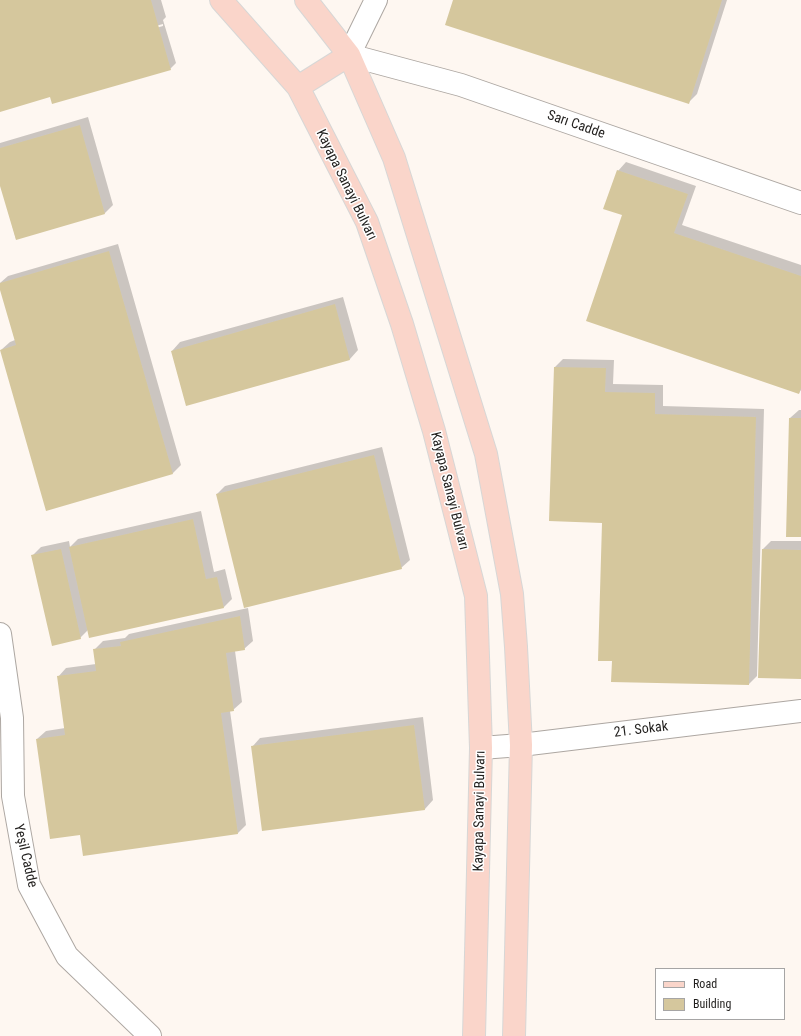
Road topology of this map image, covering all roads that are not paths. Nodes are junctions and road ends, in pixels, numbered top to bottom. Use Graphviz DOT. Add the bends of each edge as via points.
graph roads {
  1 [pos="221,0"];
  2 [pos="306,0"];
  3 [pos="376,0"];
  4 [pos="349,55"];
  5 [pos="298,87"];
  6 [pos="801,203"];
  7 [pos="0,634"];
  8 [pos="801,711"];
  9 [pos="521,745"];
  10 [pos="481,748"];
  11 [pos="6,800"];
  12 [pos="150,1036"];
  13 [pos="474,1036"];
  14 [pos="514,1036"];
  1 -- 5 [label="main road, Kayapa Sanayi Bulvarı"];
  2 -- 4 [label="main road"];
  3 -- 4 [label="lane"];
  4 -- 5 [label="main road"];
  4 -- 6 [label="lane, Sarı Cadde" via="461,85"];
  4 -- 9 [label="main road" via="394,158 486,454 512,594"];
  5 -- 10 [label="main road, Kayapa Sanayi Bulvarı" via="367,222 402,324 434,431 476,596"];
  7 -- 11 [label="lane, Yeşil Cadde" via="12,718"];
  8 -- 9 [label="lane, 21. Sokak"];
  9 -- 10 [label="lane, 21. Sokak"];
  9 -- 14 [label="main road"];
  10 -- 13 [label="main road, Kayapa Sanayi Bulvarı"];
  11 -- 12 [label="lane, Yeşil Cadde" via="29,885 67,956"];
}
